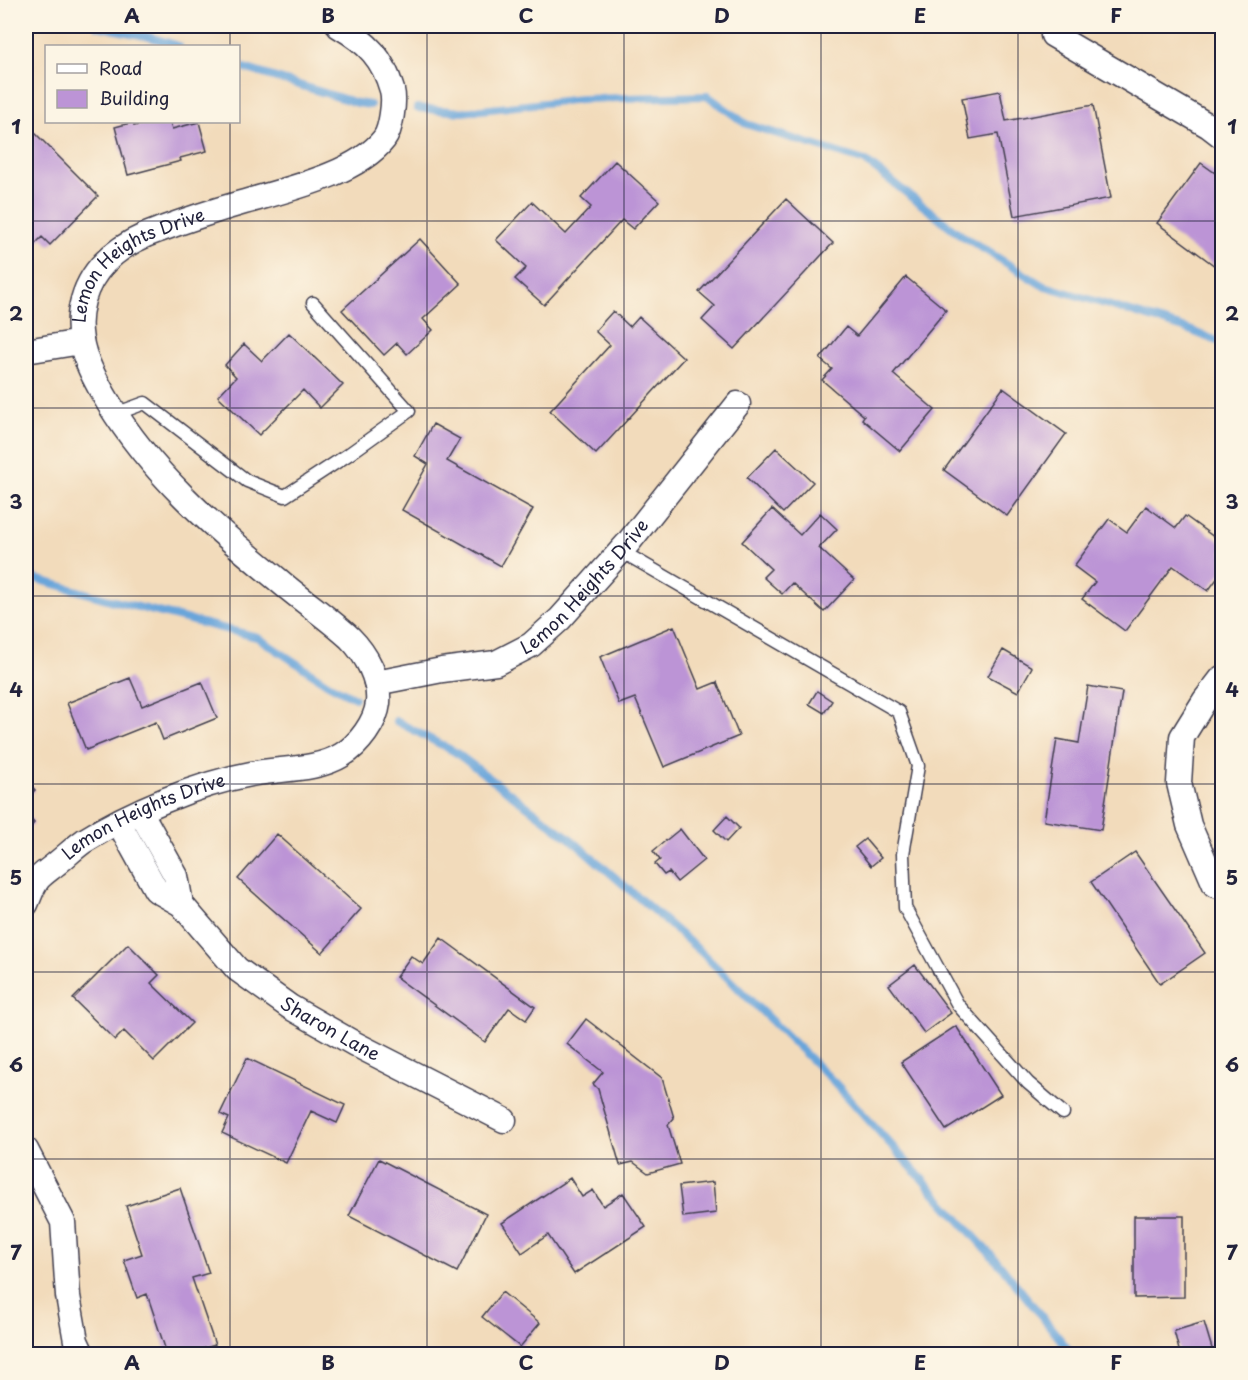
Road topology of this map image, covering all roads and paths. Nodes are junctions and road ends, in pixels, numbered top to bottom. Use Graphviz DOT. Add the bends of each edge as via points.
graph roads {
  1 [pos="339,26"];
  2 [pos="1053,35"];
  3 [pos="1222,136"];
  4 [pos="313,303"];
  5 [pos="81,342"];
  6 [pos="26,351"];
  7 [pos="738,404"];
  8 [pos="115,414"];
  9 [pos="621,551"];
  10 [pos="1222,678"];
  11 [pos="376,683"];
  12 [pos="141,813"];
  13 [pos="119,823"];
  14 [pos="1215,885"];
  15 [pos="26,903"];
  16 [pos="181,904"];
  17 [pos="1063,1113"];
  18 [pos="504,1120"];
  19 [pos="26,1150"];
  20 [pos="82,1354"];
  1 -- 5 [label="street, Lemon Heights Drive" via="378,56 388,77 395,100 386,137 364,157 325,178 198,216 125,245 104,262 87,284 79,313"];
  2 -- 3 [label="street"];
  4 -- 8 [label="lane" via="409,411 285,496 248,481 145,403"];
  5 -- 6 [label="street"];
  5 -- 8 [label="street, Lemon Heights Drive" via="92,375"];
  7 -- 9 [label="street, Lemon Heights Drive"];
  8 -- 11 [label="street, Lemon Heights Drive" via="187,501 351,639 370,665"];
  9 -- 11 [label="street, Lemon Heights Drive" via="531,645 496,663"];
  9 -- 17 [label="lane" via="899,712 918,766 903,854 905,908 958,1005 1028,1083"];
  10 -- 14 [label="street" via="1182,737 1179,783 1188,825"];
  11 -- 12 [label="street, Lemon Heights Drive" via="378,704 369,728 344,754 325,762 238,777 183,793"];
  12 -- 13 [label="street, Lemon Heights Drive"];
  12 -- 16 [label="street, Sharon Lane" via="176,876"];
  13 -- 15 [label="street, Lemon Heights Drive" via="81,843 38,880"];
  13 -- 16 [label="street, Sharon Lane" via="156,890"];
  16 -- 18 [label="street, Sharon Lane" via="237,969 290,1007"];
  19 -- 20 [label="street" via="63,1222 68,1296"];
}
